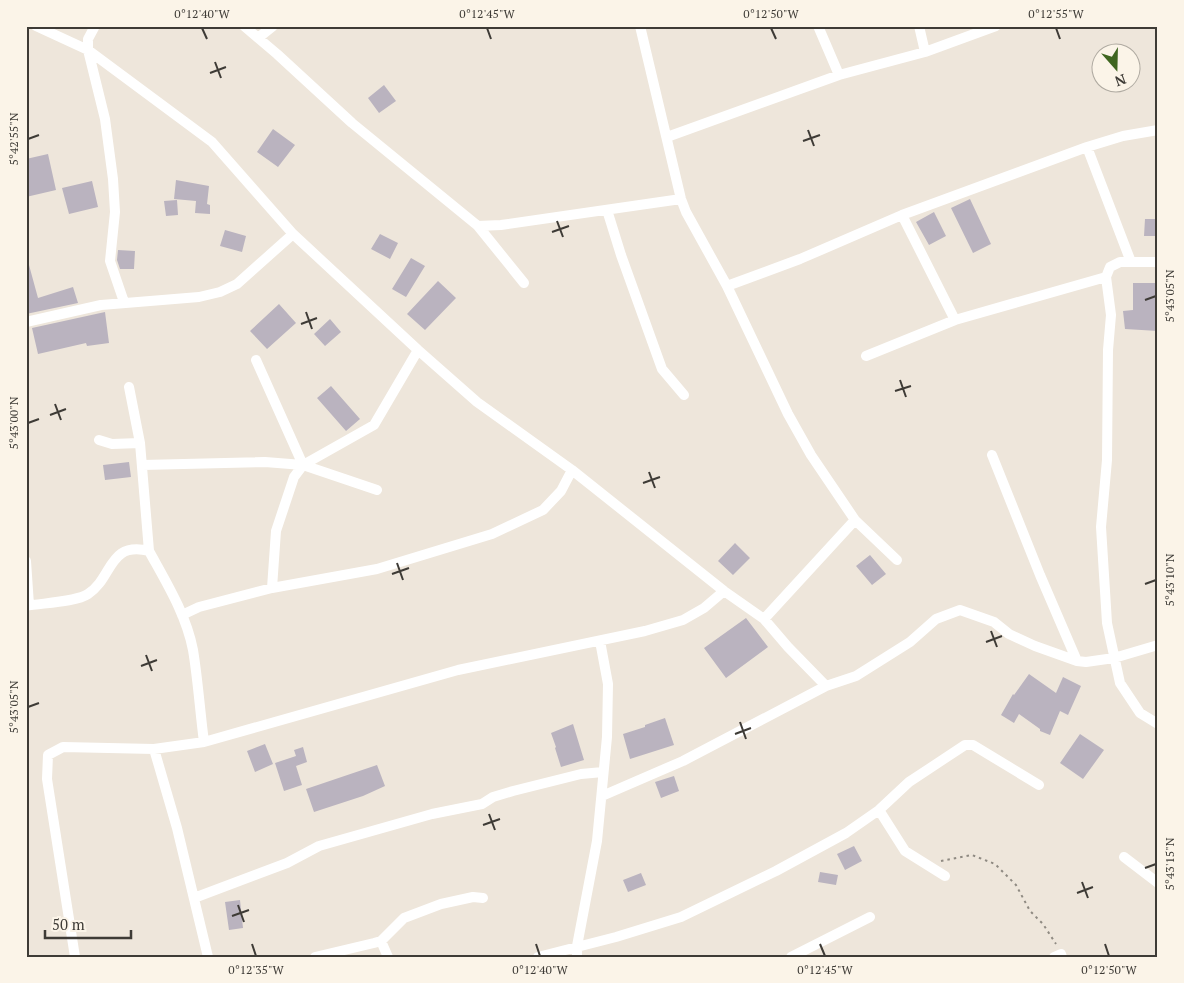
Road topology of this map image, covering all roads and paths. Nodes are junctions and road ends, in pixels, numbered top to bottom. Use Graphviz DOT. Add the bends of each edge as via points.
graph roads {
  1 [pos="36,26"];
  2 [pos="95,26"];
  3 [pos="244,26"];
  4 [pos="273,26"];
  5 [pos="640,26"];
  6 [pos="818,26"];
  7 [pos="919,26"];
  8 [pos="996,26"];
  9 [pos="258,38"];
  10 [pos="88,50"];
  11 [pos="925,52"];
  12 [pos="839,75"];
  13 [pos="1158,130"];
  14 [pos="667,137"];
  15 [pos="1087,147"];
  16 [pos="681,198"];
  17 [pos="607,210"];
  18 [pos="902,215"];
  19 [pos="478,226"];
  20 [pos="293,234"];
  21 [pos="1131,262"];
  22 [pos="1158,262"];
  23 [pos="1106,277"];
  24 [pos="524,283"];
  25 [pos="727,286"];
  26 [pos="124,302"];
  27 [pos="955,320"];
  28 [pos="26,322"];
  29 [pos="418,350"];
  30 [pos="866,356"];
  31 [pos="256,360"];
  32 [pos="129,387"];
  33 [pos="684,395"];
  34 [pos="99,440"];
  35 [pos="140,444"];
  36 [pos="992,454"];
  37 [pos="142,465"];
  38 [pos="303,465"];
  39 [pos="572,470"];
  40 [pos="377,490"];
  41 [pos="855,520"];
  42 [pos="149,551"];
  43 [pos="897,560"];
  44 [pos="26,561"];
  45 [pos="272,588"];
  46 [pos="724,591"];
  47 [pos="28,606"];
  48 [pos="182,615"];
  49 [pos="764,618"];
  50 [pos="600,641"];
  51 [pos="1158,645"];
  52 [pos="1114,658"];
  53 [pos="1077,661"];
  54 [pos="826,686"];
  55 [pos="1158,724"];
  56 [pos="204,742"];
  57 [pos="154,749"];
  58 [pos="603,772"];
  59 [pos="1039,784"];
  60 [pos="602,796"];
  61 [pos="880,810"];
  62 [pos="1124,858"];
  63 [pos="938,861"];
  64 [pos="945,876"];
  65 [pos="1158,883"];
  66 [pos="194,898"];
  67 [pos="483,898"];
  68 [pos="870,917"];
  69 [pos="380,940"];
  70 [pos="578,946"];
  71 [pos="1059,955"];
  72 [pos="75,957"];
  73 [pos="208,957"];
  74 [pos="315,957"];
  75 [pos="388,957"];
  76 [pos="538,957"];
  77 [pos="577,957"];
  78 [pos="791,957"];
  1 -- 10 [label="street"];
  2 -- 10 [label="street" via="88,39"];
  3 -- 9 [label="street"];
  4 -- 9 [label="street"];
  5 -- 14 [label="street"];
  6 -- 12 [label="street"];
  7 -- 11 [label="street"];
  8 -- 11 [label="street"];
  9 -- 19 [label="street" via="352,123"];
  10 -- 20 [label="street" via="212,142"];
  10 -- 26 [label="street" via="105,119 112,170 115,212 110,261"];
  11 -- 12 [label="street"];
  12 -- 14 [label="street"];
  13 -- 15 [label="street"];
  14 -- 16 [label="street"];
  15 -- 18 [label="street"];
  15 -- 21 [label="street"];
  16 -- 17 [label="street"];
  16 -- 25 [label="street"];
  17 -- 19 [label="street"];
  17 -- 33 [label="street" via="662,368"];
  18 -- 25 [label="street"];
  18 -- 27 [label="street"];
  19 -- 24 [label="street"];
  20 -- 26 [label="street" via="237,284 220,292 199,297"];
  20 -- 29 [label="street"];
  21 -- 22 [label="street"];
  21 -- 23 [label="street" via="1120,262 1110,267"];
  23 -- 27 [label="street"];
  23 -- 52 [label="street" via="1111,315 1107,460 1101,527 1107,622"];
  25 -- 41 [label="street" via="788,414"];
  26 -- 28 [label="street"];
  27 -- 30 [label="street"];
  29 -- 38 [label="street" via="374,425"];
  29 -- 39 [label="street" via="477,402"];
  31 -- 38 [label="street"];
  32 -- 35 [label="street"];
  34 -- 35 [label="street" via="112,444"];
  35 -- 37 [label="street"];
  36 -- 53 [label="street"];
  37 -- 38 [label="street" via="265,462"];
  37 -- 42 [label="street"];
  38 -- 40 [label="street"];
  38 -- 45 [label="street" via="294,477 276,531"];
  39 -- 45 [label="street" via="561,491 543,510 492,534 377,569"];
  39 -- 46 [label="street"];
  41 -- 43 [label="street"];
  41 -- 49 [label="street"];
  42 -- 47 [label="street" via="138,548 119,554 95,589 86,596"];
  42 -- 48 [label="street"];
  44 -- 47 [label="street"];
  45 -- 48 [label="street" via="199,607"];
  46 -- 49 [label="street"];
  46 -- 50 [label="street" via="704,608 682,620"];
  48 -- 56 [label="street" via="193,649"];
  49 -- 54 [label="street"];
  50 -- 56 [label="street" via="458,670"];
  50 -- 58 [label="street" via="608,684"];
  51 -- 52 [label="street"];
  52 -- 53 [label="street"];
  52 -- 55 [label="street" via="1120,683 1132,703 1140,713"];
  53 -- 54 [label="street" via="1035,646 1009,634 994,622 960,610 936,620 878,664"];
  54 -- 60 [label="street" via="683,762"];
  56 -- 57 [label="street"];
  57 -- 66 [label="street"];
  57 -- 72 [label="street" via="63,747 48,755 47,779"];
  58 -- 60 [label="street"];
  58 -- 66 [label="street" via="581,774 493,797 475,806 432,814 319,846 288,863"];
  59 -- 61 [label="street" via="973,745 965,745 909,782"];
  60 -- 70 [label="street"];
  61 -- 64 [label="street" via="905,851"];
  61 -- 70 [label="street" via="806,856 681,916"];
  62 -- 65 [label="street"];
  63 -- 71 [label="path" via="972,855 994,864 1016,885 1030,911 1043,924"];
  66 -- 73 [label="street"];
  67 -- 69 [label="street" via="441,904 404,918"];
  68 -- 78 [label="street"];
  69 -- 74 [label="street"];
  69 -- 75 [label="street"];
  70 -- 76 [label="street"];
  70 -- 77 [label="street"];
}
